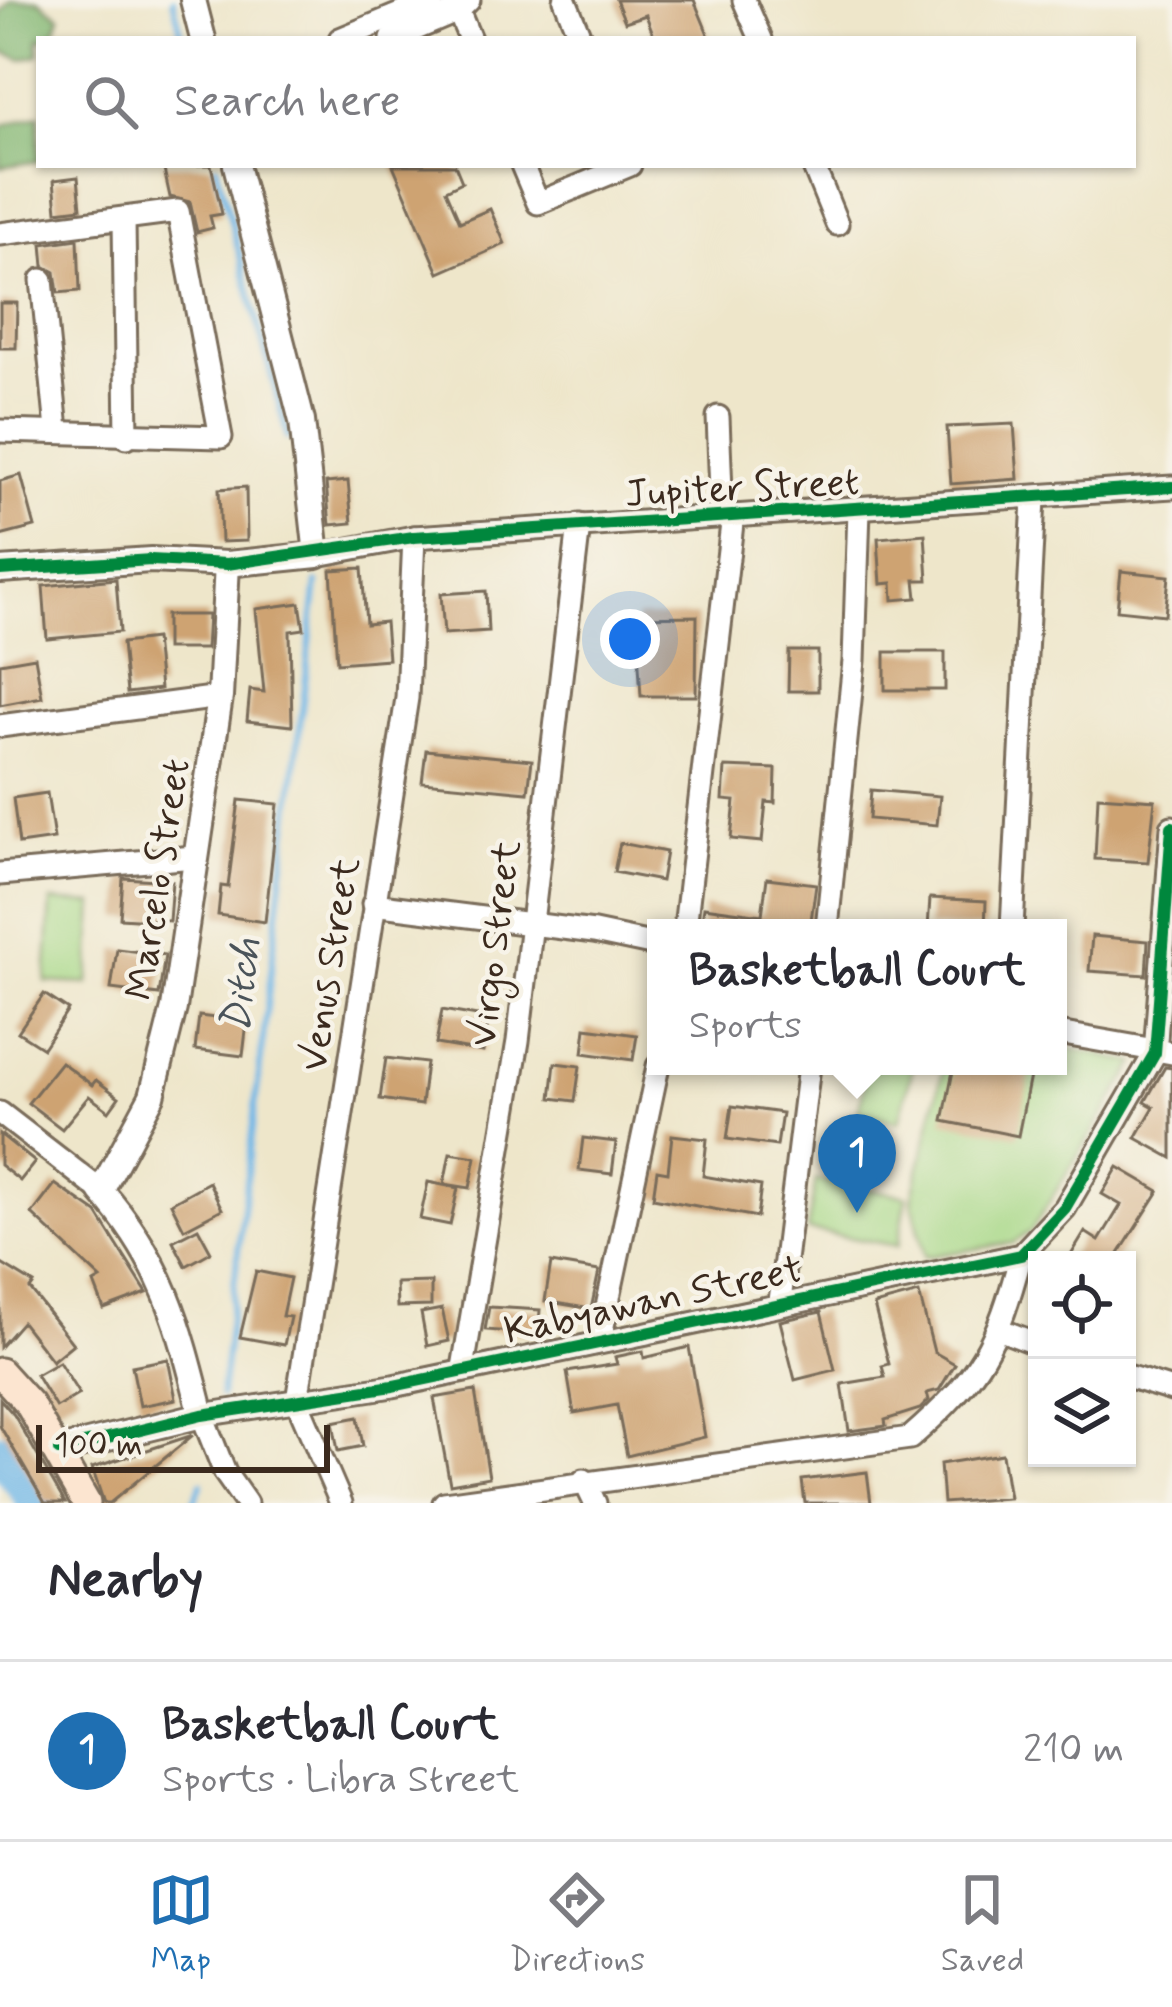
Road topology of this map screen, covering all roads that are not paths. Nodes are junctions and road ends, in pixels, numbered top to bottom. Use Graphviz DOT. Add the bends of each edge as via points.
graph roads {
  1 [pos="193,0"];
  2 [pos="434,0"];
  3 [pos="565,0"];
  4 [pos="744,0"];
  5 [pos="460,4"];
  6 [pos="202,36"];
  7 [pos="347,36"];
  8 [pos="398,36"];
  9 [pos="469,36"];
  10 [pos="580,36"];
  11 [pos="759,36"];
  12 [pos="237,168"];
  13 [pos="523,168"];
  14 [pos="623,168"];
  15 [pos="814,168"];
  16 [pos="124,220"];
  17 [pos="837,224"];
  18 [pos="0,234"];
  19 [pos="42,280"];
  20 [pos="718,417"];
  21 [pos="0,430"];
  22 [pos="57,430"];
  23 [pos="127,437"];
  24 [pos="1172,487"];
  25 [pos="1034,499"];
  26 [pos="859,509"];
  27 [pos="728,516"];
  28 [pos="579,525"];
  29 [pos="414,537"];
  30 [pos="316,555"];
  31 [pos="227,564"];
  32 [pos="0,570"];
  33 [pos="220,697"];
  34 [pos="0,726"];
  35 [pos="1172,827"];
  36 [pos="194,857"];
  37 [pos="0,874"];
  38 [pos="373,904"];
  39 [pos="686,919"];
  40 [pos="828,919"];
  41 [pos="1012,919"];
  42 [pos="533,925"];
  43 [pos="647,944"];
  44 [pos="1067,1035"];
  45 [pos="1164,1053"];
  46 [pos="656,1075"];
  47 [pos="808,1075"];
  48 [pos="0,1113"];
  49 [pos="101,1191"];
  50 [pos="1021,1255"];
  51 [pos="780,1301"];
  52 [pos="1001,1330"];
  53 [pos="600,1340"];
  54 [pos="1028,1340"];
  55 [pos="463,1368"];
  56 [pos="0,1372"];
  57 [pos="1136,1379"];
  58 [pos="1172,1390"];
  59 [pos="297,1401"];
  60 [pos="202,1415"];
  61 [pos="59,1450"];
  62 [pos="584,1480"];
  63 [pos="86,1503"];
  64 [pos="246,1503"];
  65 [pos="341,1503"];
  66 [pos="444,1503"];
  67 [pos="595,1503"];
  1 -- 6 [label="street"];
  2 -- 7 [label="street"];
  3 -- 10 [label="street"];
  4 -- 11 [label="street"];
  5 -- 8 [label="street"];
  5 -- 9 [label="street"];
  12 -- 30 [label="street" via="302,421"];
  13 -- 14 [label="street" via="538,203"];
  15 -- 17 [label="street"];
  16 -- 18 [label="street"];
  16 -- 23 [label="street"];
  16 -- 23 [label="street" via="178,212 221,437"];
  19 -- 22 [label="street"];
  20 -- 27 [label="street"];
  21 -- 22 [label="street"];
  22 -- 23 [label="street"];
  24 -- 25 [label="street, Jupiter Street"];
  25 -- 26 [label="street, Jupiter Street"];
  25 -- 41 [label="street"];
  26 -- 27 [label="street, Jupiter Street"];
  26 -- 40 [label="street" via="854,661"];
  27 -- 28 [label="street, Jupiter Street"];
  27 -- 39 [label="street"];
  28 -- 29 [label="street, Jupiter Street"];
  28 -- 42 [label="street, Virgo Street"];
  29 -- 30 [label="street, Jupiter Street"];
  29 -- 38 [label="street, Venus Street" via="407,698"];
  30 -- 31 [label="street"];
  31 -- 32 [label="street" via="151,560"];
  31 -- 33 [label="street, Marcelo Street"];
  33 -- 34 [label="street"];
  33 -- 36 [label="street, Marcelo Street"];
  35 -- 45 [label="street"];
  36 -- 37 [label="street"];
  36 -- 49 [label="street, Marcelo Street" via="175,1008 152,1096"];
  38 -- 42 [label="street"];
  38 -- 59 [label="street, Venus Street"];
  42 -- 43 [label="street"];
  42 -- 55 [label="street, Virgo Street"];
  44 -- 45 [label="street"];
  45 -- 50 [label="street" via="1065,1208"];
  46 -- 53 [label="street"];
  47 -- 51 [label="street"];
  48 -- 49 [label="street"];
  49 -- 60 [label="street" via="140,1236 173,1303"];
  50 -- 51 [label="street, Kabyawan Street"];
  50 -- 52 [label="street"];
  51 -- 53 [label="street, Kabyawan Street"];
  52 -- 54 [label="street"];
  52 -- 62 [label="street" via="957,1397 910,1438"];
  53 -- 55 [label="street, Kabyawan Street"];
  55 -- 59 [label="street, Kabyawan Street"];
  56 -- 61 [label="main road"];
  57 -- 58 [label="street"];
  59 -- 60 [label="street, Kabyawan Street"];
  59 -- 65 [label="street"];
  60 -- 61 [label="street, Kabyawan Street"];
  60 -- 64 [label="street"];
  61 -- 63 [label="main road"];
  62 -- 66 [label="street"];
  62 -- 67 [label="street"];
}
